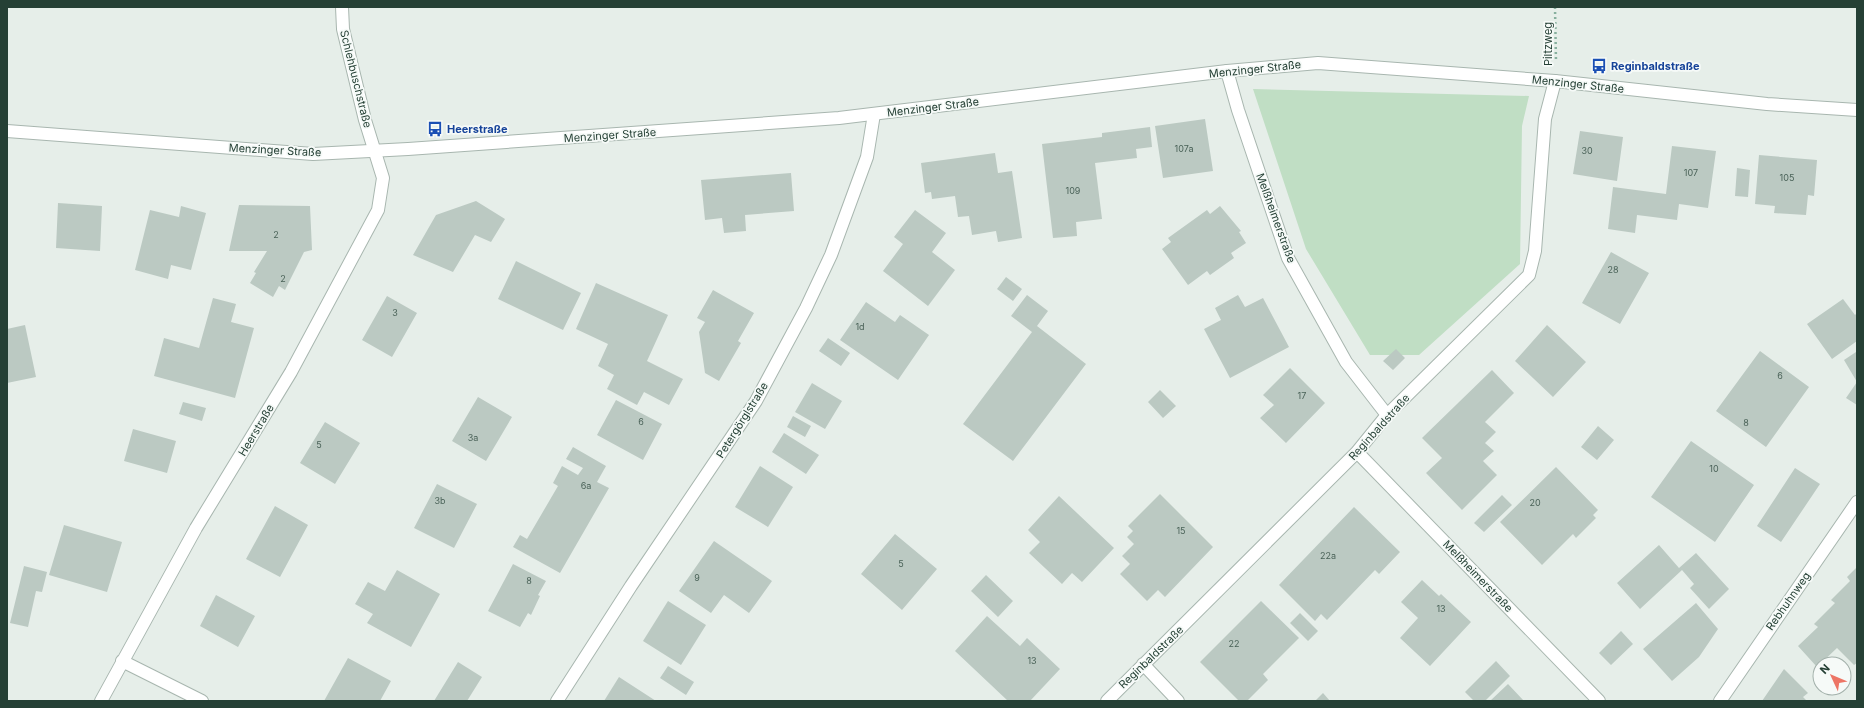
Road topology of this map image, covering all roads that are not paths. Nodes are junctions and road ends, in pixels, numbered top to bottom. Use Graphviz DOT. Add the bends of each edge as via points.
graph roads {
  1 [pos="342,7"];
  2 [pos="1227,71"];
  3 [pos="1555,81"];
  4 [pos="1857,110"];
  5 [pos="874,114"];
  6 [pos="7,130"];
  7 [pos="375,150"];
  8 [pos="1387,415"];
  9 [pos="1357,452"];
  10 [pos="1857,502"];
  11 [pos="122,661"];
  12 [pos="1144,664"];
  13 [pos="101,701"];
  14 [pos="202,701"];
  15 [pos="557,701"];
  16 [pos="1107,701"];
  17 [pos="1178,701"];
  18 [pos="1600,701"];
  19 [pos="1720,701"];
  1 -- 7 [label="street, Schlehbuschstraße" via="343,29"];
  2 -- 3 [label="street, Menzinger Straße" via="1318,63"];
  2 -- 5 [label="street, Menzinger Straße"];
  2 -- 8 [label="street, Melßheimerstraße" via="1288,258 1346,362"];
  3 -- 4 [label="street, Menzinger Straße" via="1767,104"];
  3 -- 8 [label="street, Reginbaldstraße" via="1545,119 1535,251 1529,276"];
  5 -- 7 [label="street, Menzinger Straße"];
  5 -- 15 [label="street, Petergörglstraße" via="867,157 831,255 756,401"];
  6 -- 7 [label="street, Menzinger Straße" via="313,154"];
  7 -- 11 [label="street, Heerstraße" via="383,178 378,210 291,372 196,528"];
  8 -- 9 [label="street, Reginbaldstraße"];
  9 -- 12 [label="street, Reginbaldstraße"];
  9 -- 18 [label="street, Melßheimerstraße"];
  10 -- 19 [label="street, Rebhuhnweg"];
  11 -- 13 [label="street, Heerstraße"];
  11 -- 14 [label="street"];
  12 -- 16 [label="street, Reginbaldstraße"];
  12 -- 17 [label="street"];
}
